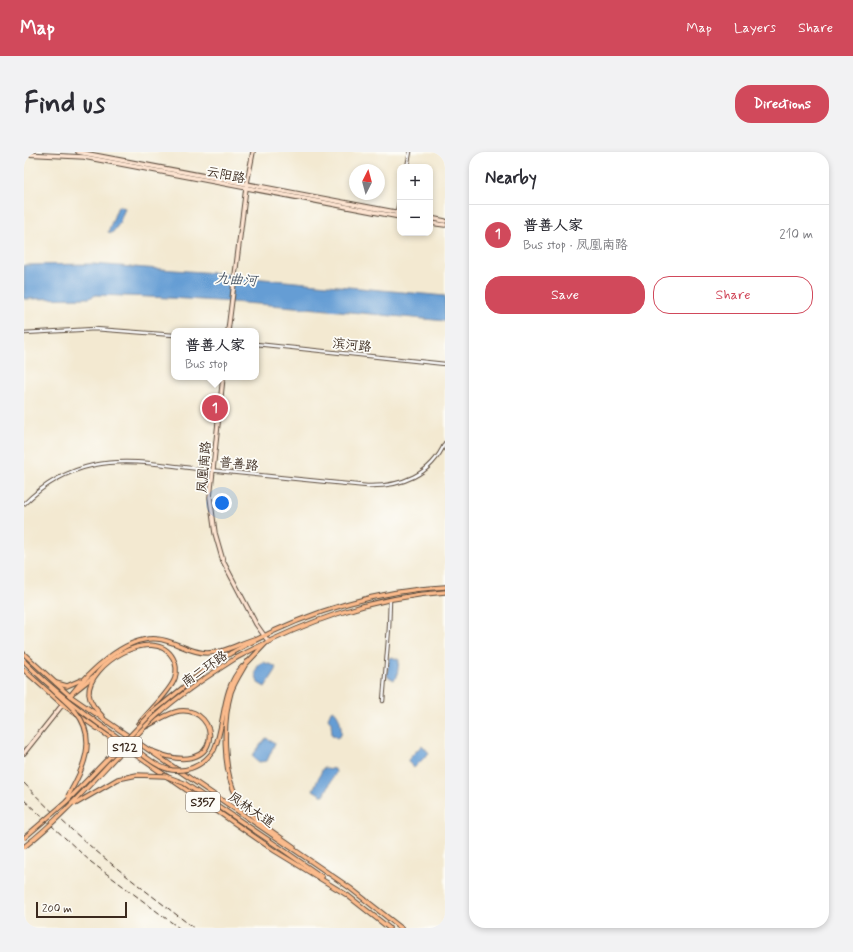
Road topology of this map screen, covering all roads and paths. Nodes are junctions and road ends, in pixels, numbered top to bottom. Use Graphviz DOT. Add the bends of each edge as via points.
graph roads {
  1 [pos="253,152"];
  2 [pos="410,152"];
  3 [pos="77,153"];
  4 [pos="24,154"];
  5 [pos="408,164"];
  6 [pos="246,186"];
  7 [pos="397,215"];
  8 [pos="433,219"];
  9 [pos="445,221"];
  10 [pos="433,223"];
  11 [pos="445,225"];
  12 [pos="228,328"];
  13 [pos="24,333"];
  14 [pos="171,335"];
  15 [pos="259,344"];
  16 [pos="445,364"];
  17 [pos="223,380"];
  18 [pos="445,443"];
  19 [pos="212,470"];
  20 [pos="24,504"];
  21 [pos="445,587"];
  22 [pos="445,592"];
  23 [pos="390,600"];
  24 [pos="264,635"];
  25 [pos="268,641"];
  26 [pos="24,654"];
  27 [pos="24,661"];
  28 [pos="24,670"];
  29 [pos="33,670"];
  30 [pos="98,672"];
  31 [pos="82,680"];
  32 [pos="56,683"];
  33 [pos="70,696"];
  34 [pos="383,701"];
  35 [pos="62,704"];
  36 [pos="226,709"];
  37 [pos="108,722"];
  38 [pos="138,726"];
  39 [pos="144,728"];
  40 [pos="144,748"];
  41 [pos="24,753"];
  42 [pos="66,802"];
  43 [pos="69,808"];
  44 [pos="24,838"];
  45 [pos="24,847"];
  46 [pos="350,888"];
  47 [pos="347,896"];
  48 [pos="389,928"];
  49 [pos="401,928"];
  1 -- 6 [label="street"];
  2 -- 5 [label="street"];
  3 -- 4 [label="street, 云阳路"];
  3 -- 6 [label="street, 云阳路"];
  6 -- 7 [label="street, 云阳路"];
  6 -- 12 [label="street"];
  8 -- 9 [label="street"];
  10 -- 11 [label="street"];
  13 -- 14 [label="street" via="95,329"];
  15 -- 16 [label="street, 滨河路"];
  17 -- 19 [label="street, 凤凰南路"];
  18 -- 19 [label="street, 普善路" via="441,452 422,473 395,484 381,486"];
  19 -- 20 [label="street, 普善路" via="123,462 96,464 51,481"];
  19 -- 24 [label="street, 凤凰南路" via="210,497 215,533 223,561"];
  21 -- 24 [label="main road, 南二环路 / S122" via="360,600 318,613"];
  22 -- 23 [label="main road, 南二环路 / S122"];
  23 -- 25 [label="main road, 南二环路 / S122" via="341,612"];
  23 -- 34 [label="street"];
  24 -- 25 [label="street, 凤凰南路"];
  24 -- 31 [label="main road" via="223,651 208,653 188,650 158,639 144,640 110,656"];
  24 -- 38 [label="main road, 南二环路 / S122, bridge" via="201,673"];
  25 -- 36 [label="main road" via="237,673 228,690"];
  25 -- 39 [label="main road, 南二环路 / S122, bridge" via="236,658 181,696"];
  26 -- 32 [label="main road, 凤林大道"];
  27 -- 29 [label="main road, bridge"];
  28 -- 35 [label="main road, 凤林大道"];
  29 -- 36 [label="main road, bridge" via="98,724 158,765 171,770 194,768 208,758 218,742"];
  29 -- 42 [label="main road, bridge" via="76,712 85,729 87,745 84,764"];
  30 -- 33 [label="main road"];
  30 -- 37 [label="main road" via="93,679 89,696 93,705"];
  30 -- 38 [label="main road, bridge" via="118,655 148,645 158,645 166,649 176,662 174,680"];
  31 -- 32 [label="main road" via="67,686"];
  31 -- 33 [label="main road"];
  32 -- 33 [label="main road, 凤林大道"];
  33 -- 35 [label="street"];
  33 -- 37 [label="main road, 凤林大道 / S357"];
  35 -- 41 [label="street"];
  35 -- 47 [label="main road, 凤林大道 / S357" via="274,851"];
  36 -- 46 [label="main road" via="226,755 229,777 237,797 248,811 264,824"];
  37 -- 40 [label="main road, 凤林大道 / S357"];
  38 -- 42 [label="main road, 南二环路 / S122, bridge"];
  39 -- 40 [label="main road" via="178,712 190,712 201,717 209,730 210,738 204,752 186,760"];
  39 -- 43 [label="main road, 南二环路 / S122, bridge"];
  40 -- 46 [label="main road, 凤林大道 / S357"];
  42 -- 44 [label="main road, 南二环路 / S122, bridge"];
  43 -- 45 [label="main road, 南二环路 / S122, bridge"];
  43 -- 47 [label="main road, bridge" via="118,780 137,774 165,776 184,783"];
  46 -- 49 [label="main road, 凤林大道 / S357"];
  47 -- 48 [label="main road, 凤林大道 / S357"];
}
